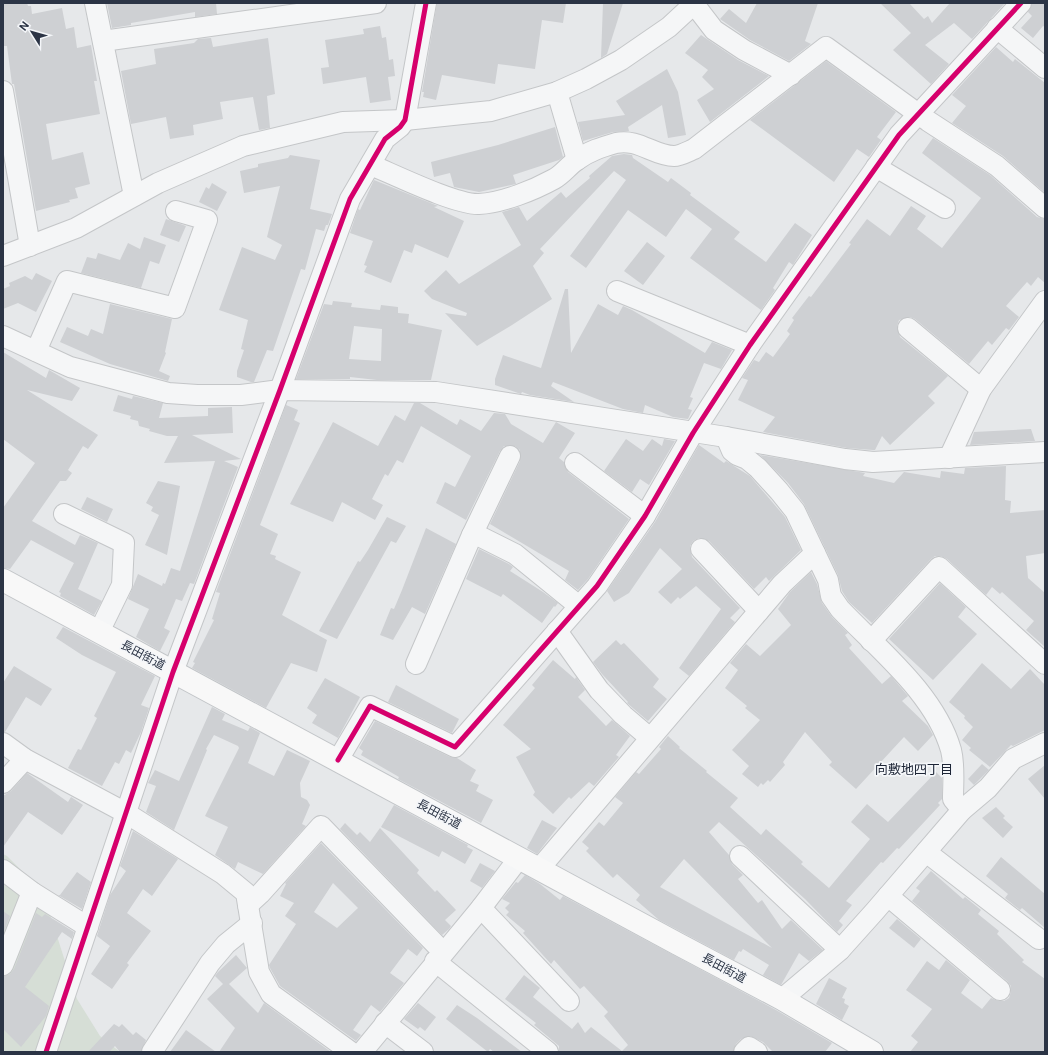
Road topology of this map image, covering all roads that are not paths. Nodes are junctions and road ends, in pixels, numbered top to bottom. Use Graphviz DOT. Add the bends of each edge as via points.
graph roads {
  1 [pos="95,3"];
  2 [pos="376,3"];
  3 [pos="426,3"];
  4 [pos="694,3"];
  5 [pos="1021,3"];
  6 [pos="997,28"];
  7 [pos="103,42"];
  8 [pos="1045,68"];
  9 [pos="791,75"];
  10 [pos="3,91"];
  11 [pos="557,92"];
  12 [pos="918,113"];
  13 [pos="405,120"];
  14 [pos="577,160"];
  15 [pos="371,165"];
  16 [pos="876,167"];
  17 [pos="134,196"];
  18 [pos="945,208"];
  19 [pos="1045,208"];
  20 [pos="176,211"];
  21 [pos="30,246"];
  22 [pos="3,256"];
  23 [pos="617,291"];
  24 [pos="1045,301"];
  25 [pos="908,328"];
  26 [pos="3,336"];
  27 [pos="750,344"];
  28 [pos="36,352"];
  29 [pos="981,389"];
  30 [pos="280,390"];
  31 [pos="693,433"];
  32 [pos="726,437"];
  33 [pos="1045,452"];
  34 [pos="510,456"];
  35 [pos="949,458"];
  36 [pos="575,463"];
  37 [pos="64,514"];
  38 [pos="645,516"];
  39 [pos="472,536"];
  40 [pos="701,549"];
  41 [pos="815,553"];
  42 [pos="3,580"];
  43 [pos="579,606"];
  44 [pos="759,611"];
  45 [pos="557,631"];
  46 [pos="98,632"];
  47 [pos="871,642"];
  48 [pos="416,664"];
  49 [pos="1045,664"];
  50 [pos="173,672"];
  51 [pos="650,738"];
  52 [pos="1045,742"];
  53 [pos="3,743"];
  54 [pos="25,759"];
  55 [pos="338,760"];
  56 [pos="3,783"];
  57 [pos="962,810"];
  58 [pos="126,813"];
  59 [pos="926,852"];
  60 [pos="740,856"];
  61 [pos="519,858"];
  62 [pos="539,869"];
  63 [pos="3,870"];
  64 [pos="32,892"];
  65 [pos="888,896"];
  66 [pos="481,908"];
  67 [pos="250,914"];
  68 [pos="88,927"];
  69 [pos="1039,938"];
  70 [pos="840,950"];
  71 [pos="439,957"];
  72 [pos="3,965"];
  73 [pos="1000,990"];
  74 [pos="782,999"];
  75 [pos="569,1001"];
  76 [pos="385,1023"];
  77 [pos="859,1049"];
  78 [pos="46,1052"];
  79 [pos="152,1052"];
  80 [pos="351,1052"];
  81 [pos="362,1052"];
  82 [pos="423,1052"];
  83 [pos="548,1052"];
  84 [pos="744,1052"];
  85 [pos="757,1052"];
  1 -- 7 [label="street"];
  2 -- 7 [label="street"];
  3 -- 13 [label="street"];
  4 -- 9 [label="street" via="714,30 744,50"];
  4 -- 11 [label="street" via="669,27 621,60 586,80"];
  5 -- 6 [label="street"];
  6 -- 8 [label="street"];
  6 -- 12 [label="street"];
  7 -- 17 [label="street"];
  9 -- 12 [label="street" via="826,47"];
  9 -- 14 [label="street" via="694,148 682,154 675,156 632,143 618,143 596,148"];
  10 -- 21 [label="street"];
  11 -- 13 [label="street" via="491,111"];
  11 -- 14 [label="street"];
  12 -- 16 [label="street"];
  12 -- 19 [label="street" via="997,166"];
  13 -- 15 [label="street" via="385,139"];
  13 -- 17 [label="street" via="343,122 243,146"];
  14 -- 15 [label="street" via="562,174 539,187 504,199 478,204 458,200"];
  15 -- 30 [label="street" via="350,199"];
  16 -- 18 [label="street"];
  16 -- 27 [label="street"];
  17 -- 21 [label="street" via="76,228"];
  20 -- 28 [label="street" via="207,220 175,308 67,281"];
  21 -- 22 [label="street"];
  23 -- 27 [label="street"];
  24 -- 29 [label="street"];
  25 -- 29 [label="street"];
  26 -- 28 [label="street"];
  27 -- 31 [label="street"];
  28 -- 30 [label="street" via="70,367 168,393 241,395"];
  29 -- 35 [label="street"];
  30 -- 31 [label="street" via="436,392"];
  30 -- 50 [label="street"];
  31 -- 32 [label="street"];
  31 -- 38 [label="street"];
  32 -- 35 [label="street" via="873,462"];
  32 -- 41 [label="street" via="732,451 758,468 795,511"];
  33 -- 35 [label="street"];
  34 -- 39 [label="street"];
  36 -- 38 [label="street"];
  37 -- 46 [label="street" via="124,543 122,585"];
  38 -- 43 [label="street" via="597,586"];
  39 -- 43 [label="street" via="479,536 515,554"];
  39 -- 48 [label="street"];
  40 -- 44 [label="street"];
  41 -- 44 [label="street" via="782,584"];
  41 -- 47 [label="street" via="828,580 831,596"];
  42 -- 46 [label="main road, 長田街道"];
  43 -- 45 [label="street"];
  44 -- 51 [label="street"];
  45 -- 51 [label="street" via="599,690"];
  45 -- 55 [label="street" via="455,747 370,706"];
  46 -- 50 [label="main road, 長田街道"];
  47 -- 49 [label="street" via="939,566"];
  47 -- 57 [label="street" via="914,686 944,731 954,770 953,799"];
  50 -- 55 [label="main road, 長田街道"];
  50 -- 58 [label="street"];
  51 -- 62 [label="street"];
  52 -- 57 [label="street" via="1013,759 988,788"];
  53 -- 54 [label="street"];
  54 -- 56 [label="street"];
  54 -- 58 [label="street"];
  55 -- 61 [label="main road, 長田街道"];
  57 -- 59 [label="street"];
  58 -- 67 [label="street" via="234,882 246,893"];
  58 -- 68 [label="street"];
  59 -- 65 [label="street"];
  59 -- 69 [label="street"];
  60 -- 70 [label="street"];
  61 -- 62 [label="main road, 長田街道"];
  61 -- 66 [label="street"];
  62 -- 74 [label="main road, 長田街道"];
  63 -- 64 [label="street"];
  64 -- 68 [label="street"];
  64 -- 72 [label="street"];
  65 -- 70 [label="street"];
  65 -- 73 [label="street"];
  66 -- 71 [label="street"];
  66 -- 75 [label="street"];
  67 -- 71 [label="street" via="260,894 321,826"];
  67 -- 79 [label="street" via="210,963"];
  67 -- 80 [label="street" via="259,972 271,994"];
  68 -- 78 [label="street"];
  70 -- 74 [label="street"];
  71 -- 76 [label="street"];
  71 -- 83 [label="street"];
  74 -- 77 [label="main road, 長田街道"];
  76 -- 81 [label="street"];
  76 -- 82 [label="street"];
  84 -- 85 [label="street" via="749,1046"];
}
